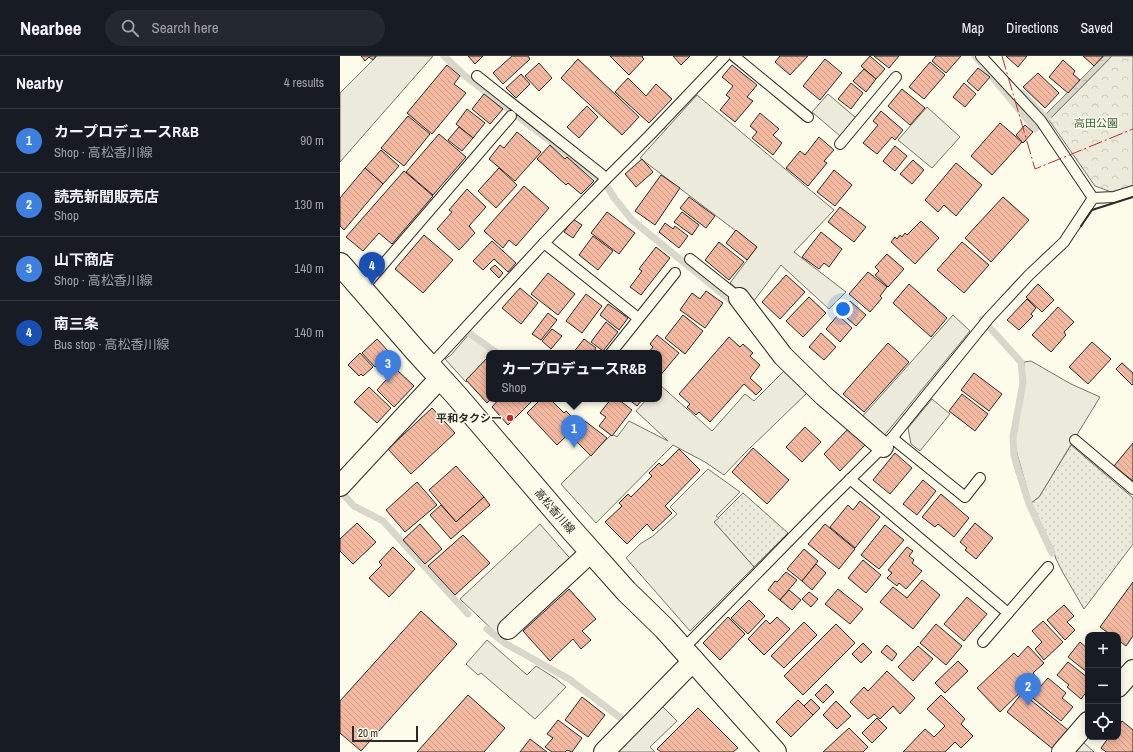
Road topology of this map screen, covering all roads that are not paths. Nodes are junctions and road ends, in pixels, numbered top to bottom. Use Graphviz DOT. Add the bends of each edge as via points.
graph roads {
  1 [pos="725,56"];
  2 [pos="734,56"];
  3 [pos="981,56"];
  4 [pos="477,76"];
  5 [pos="896,77"];
  6 [pos="511,116"];
  7 [pos="808,117"];
  8 [pos="840,144"];
  9 [pos="606,179"];
  10 [pos="1133,191"];
  11 [pos="1093,198"];
  12 [pos="544,243"];
  13 [pos="690,259"];
  14 [pos="340,264"];
  15 [pos="675,273"];
  16 [pos="362,288"];
  17 [pos="739,298"];
  18 [pos="638,318"];
  19 [pos="613,350"];
  20 [pos="435,372"];
  21 [pos="1075,440"];
  22 [pos="888,442"];
  23 [pos="980,478"];
  24 [pos="850,479"];
  25 [pos="340,486"];
  26 [pos="1133,489"];
  27 [pos="591,552"];
  28 [pos="1048,567"];
  29 [pos="1008,613"];
  30 [pos="508,628"];
  31 [pos="983,642"];
  32 [pos="688,654"];
  33 [pos="1133,670"];
  34 [pos="1121,684"];
  35 [pos="1085,725"];
  36 [pos="604,752"];
  37 [pos="775,752"];
  38 [pos="1062,752"];
  1 -- 9 [label="lane"];
  2 -- 7 [label="lane"];
  3 -- 11 [label="lane" via="1042,122"];
  4 -- 9 [label="lane"];
  5 -- 8 [label="lane"];
  6 -- 16 [label="lane"];
  9 -- 12 [label="lane"];
  10 -- 11 [label="lane" via="1114,197"];
  11 -- 22 [label="lane" via="1064,242 989,318"];
  12 -- 18 [label="lane"];
  12 -- 20 [label="lane"];
  13 -- 17 [label="lane"];
  14 -- 16 [label="main road, 高松香川線"];
  15 -- 18 [label="lane"];
  16 -- 20 [label="main road, 高松香川線"];
  17 -- 22 [label="street" via="783,356 824,396"];
  18 -- 19 [label="lane"];
  20 -- 25 [label="street"];
  20 -- 27 [label="main road, 高松香川線"];
  21 -- 26 [label="lane"];
  22 -- 23 [label="lane" via="965,497"];
  22 -- 24 [label="lane"];
  24 -- 29 [label="lane"];
  24 -- 32 [label="lane"];
  27 -- 30 [label="street"];
  27 -- 32 [label="main road, 高松香川線"];
  28 -- 29 [label="lane"];
  29 -- 31 [label="lane"];
  32 -- 36 [label="street"];
  32 -- 37 [label="main road, 高松香川線"];
  33 -- 34 [label="street"];
  35 -- 38 [label="street"];
}
